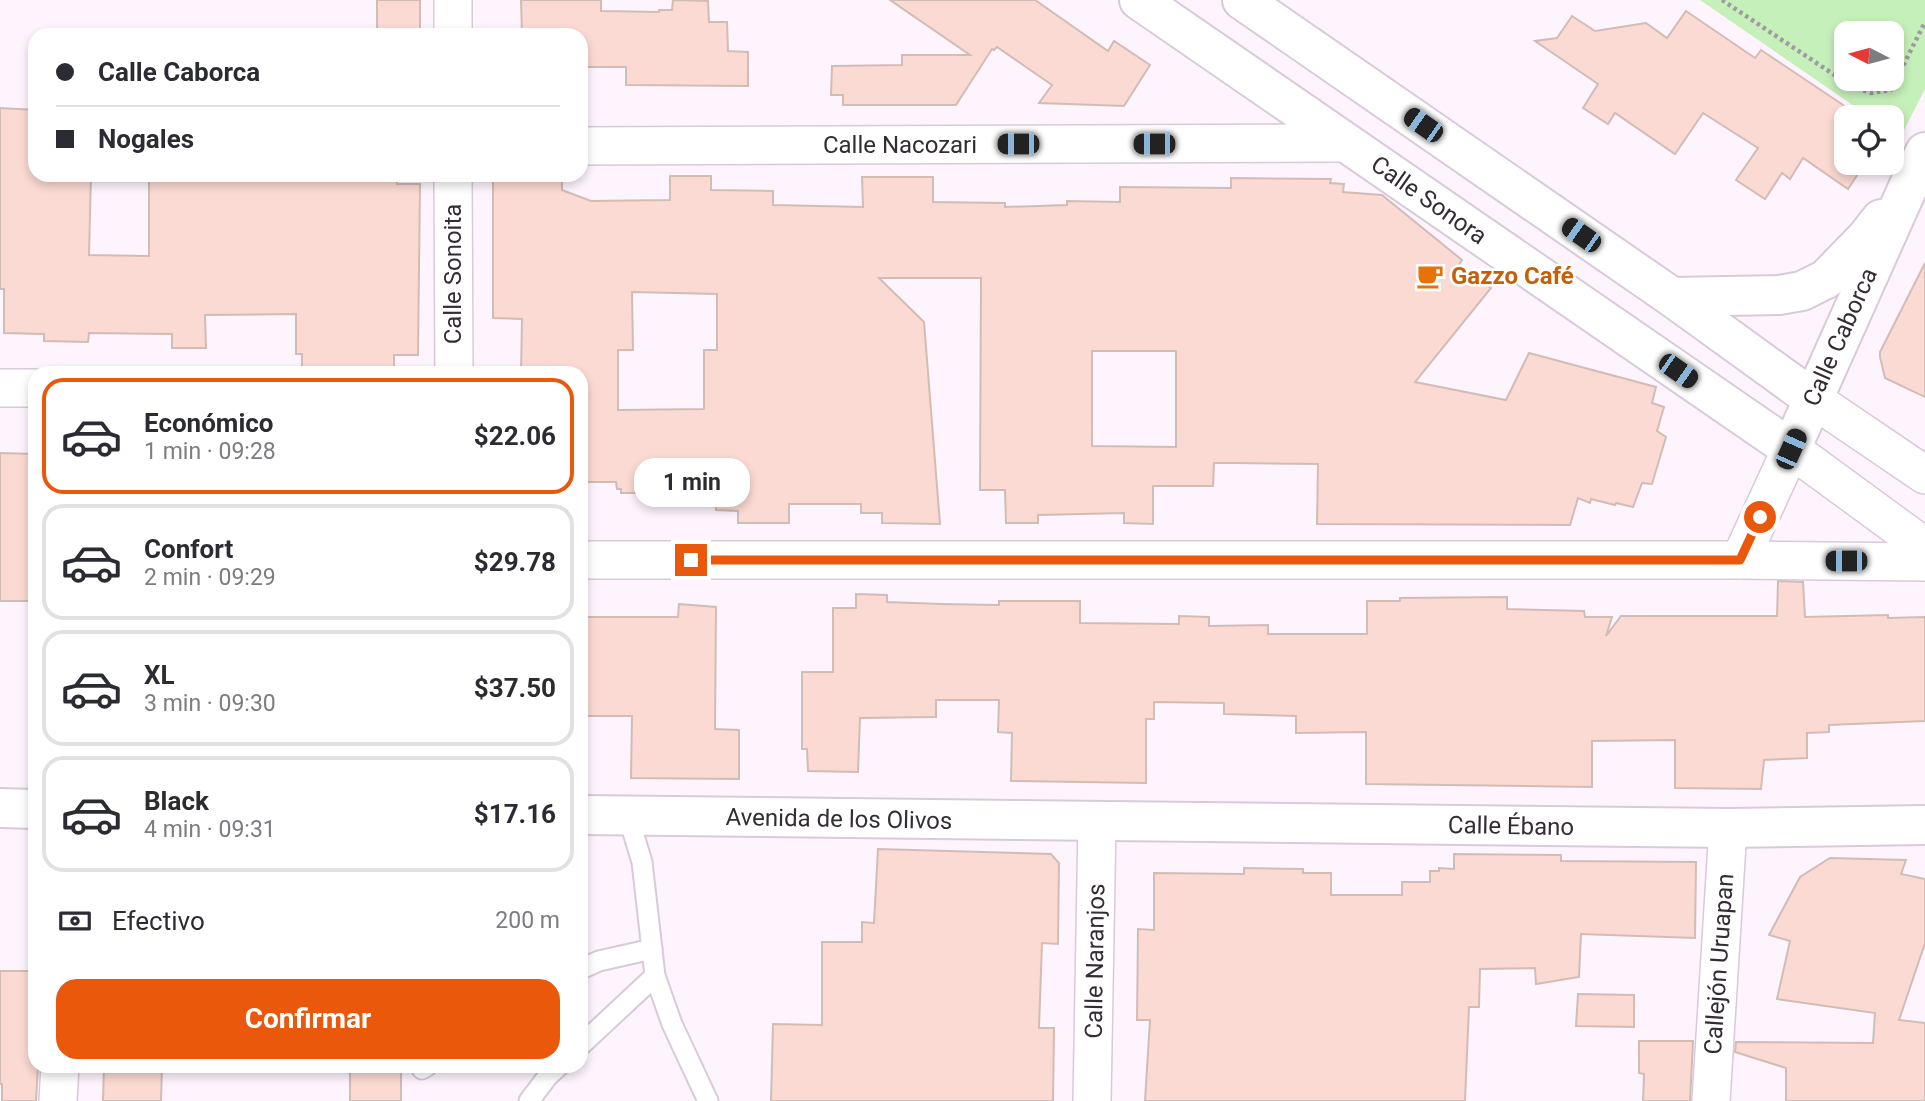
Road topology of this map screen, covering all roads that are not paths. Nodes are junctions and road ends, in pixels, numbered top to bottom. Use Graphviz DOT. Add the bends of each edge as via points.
graph roads {
  1 [pos="453,0"];
  2 [pos="1139,0"];
  3 [pos="1242,0"];
  4 [pos="453,28"];
  5 [pos="1345,143"];
  6 [pos="588,146"];
  7 [pos="1917,169"];
  8 [pos="453,182"];
  9 [pos="1672,297"];
  10 [pos="454,366"];
  11 [pos="0,388"];
  12 [pos="28,388"];
  13 [pos="1813,399"];
  14 [pos="1791,449"];
  15 [pos="1925,475"];
  16 [pos="1925,547"];
  17 [pos="588,560"];
  18 [pos="1740,560"];
  19 [pos="1925,562"];
  20 [pos="0,808"];
  21 [pos="28,808"];
  22 [pos="588,815"];
  23 [pos="628,816"];
  24 [pos="1097,822"];
  25 [pos="1925,825"];
  26 [pos="1728,828"];
  27 [pos="652,949"];
  28 [pos="588,966"];
  29 [pos="656,976"];
  30 [pos="588,1039"];
  31 [pos="60,1073"];
  32 [pos="551,1073"];
  33 [pos="58,1101"];
  34 [pos="529,1101"];
  35 [pos="708,1101"];
  36 [pos="1092,1101"];
  37 [pos="1711,1101"];
  1 -- 4 [label="street"];
  2 -- 5 [label="street, Calle Sonora"];
  3 -- 9 [label="street"];
  5 -- 6 [label="street, Calle Nacozari"];
  5 -- 14 [label="street, Calle Sonora"];
  7 -- 9 [label="street" via="1866,239 1826,279 1779,295"];
  7 -- 13 [label="street, Calle Caborca"];
  8 -- 10 [label="street, Calle Sonoita"];
  9 -- 13 [label="street"];
  11 -- 12 [label="street"];
  13 -- 14 [label="street, Calle Caborca"];
  13 -- 15 [label="street"];
  14 -- 16 [label="street, Calle Sonora"];
  14 -- 18 [label="street, Calle Caborca"];
  17 -- 18 [label="street"];
  18 -- 19 [label="street"];
  20 -- 21 [label="street"];
  22 -- 23 [label="street, Avenida de los Olivos"];
  23 -- 24 [label="street, Avenida de los Olivos"];
  23 -- 27 [label="lane" via="642,862"];
  24 -- 26 [label="street, Calle Ébano"];
  24 -- 36 [label="street, Calle Naranjos"];
  25 -- 26 [label="street, Calle Ébano"];
  26 -- 37 [label="street, Callejón Uruapan"];
  27 -- 28 [label="lane"];
  27 -- 29 [label="lane"];
  29 -- 30 [label="lane"];
  29 -- 35 [label="lane" via="672,1024"];
  31 -- 33 [label="street"];
  32 -- 34 [label="lane"];
}
